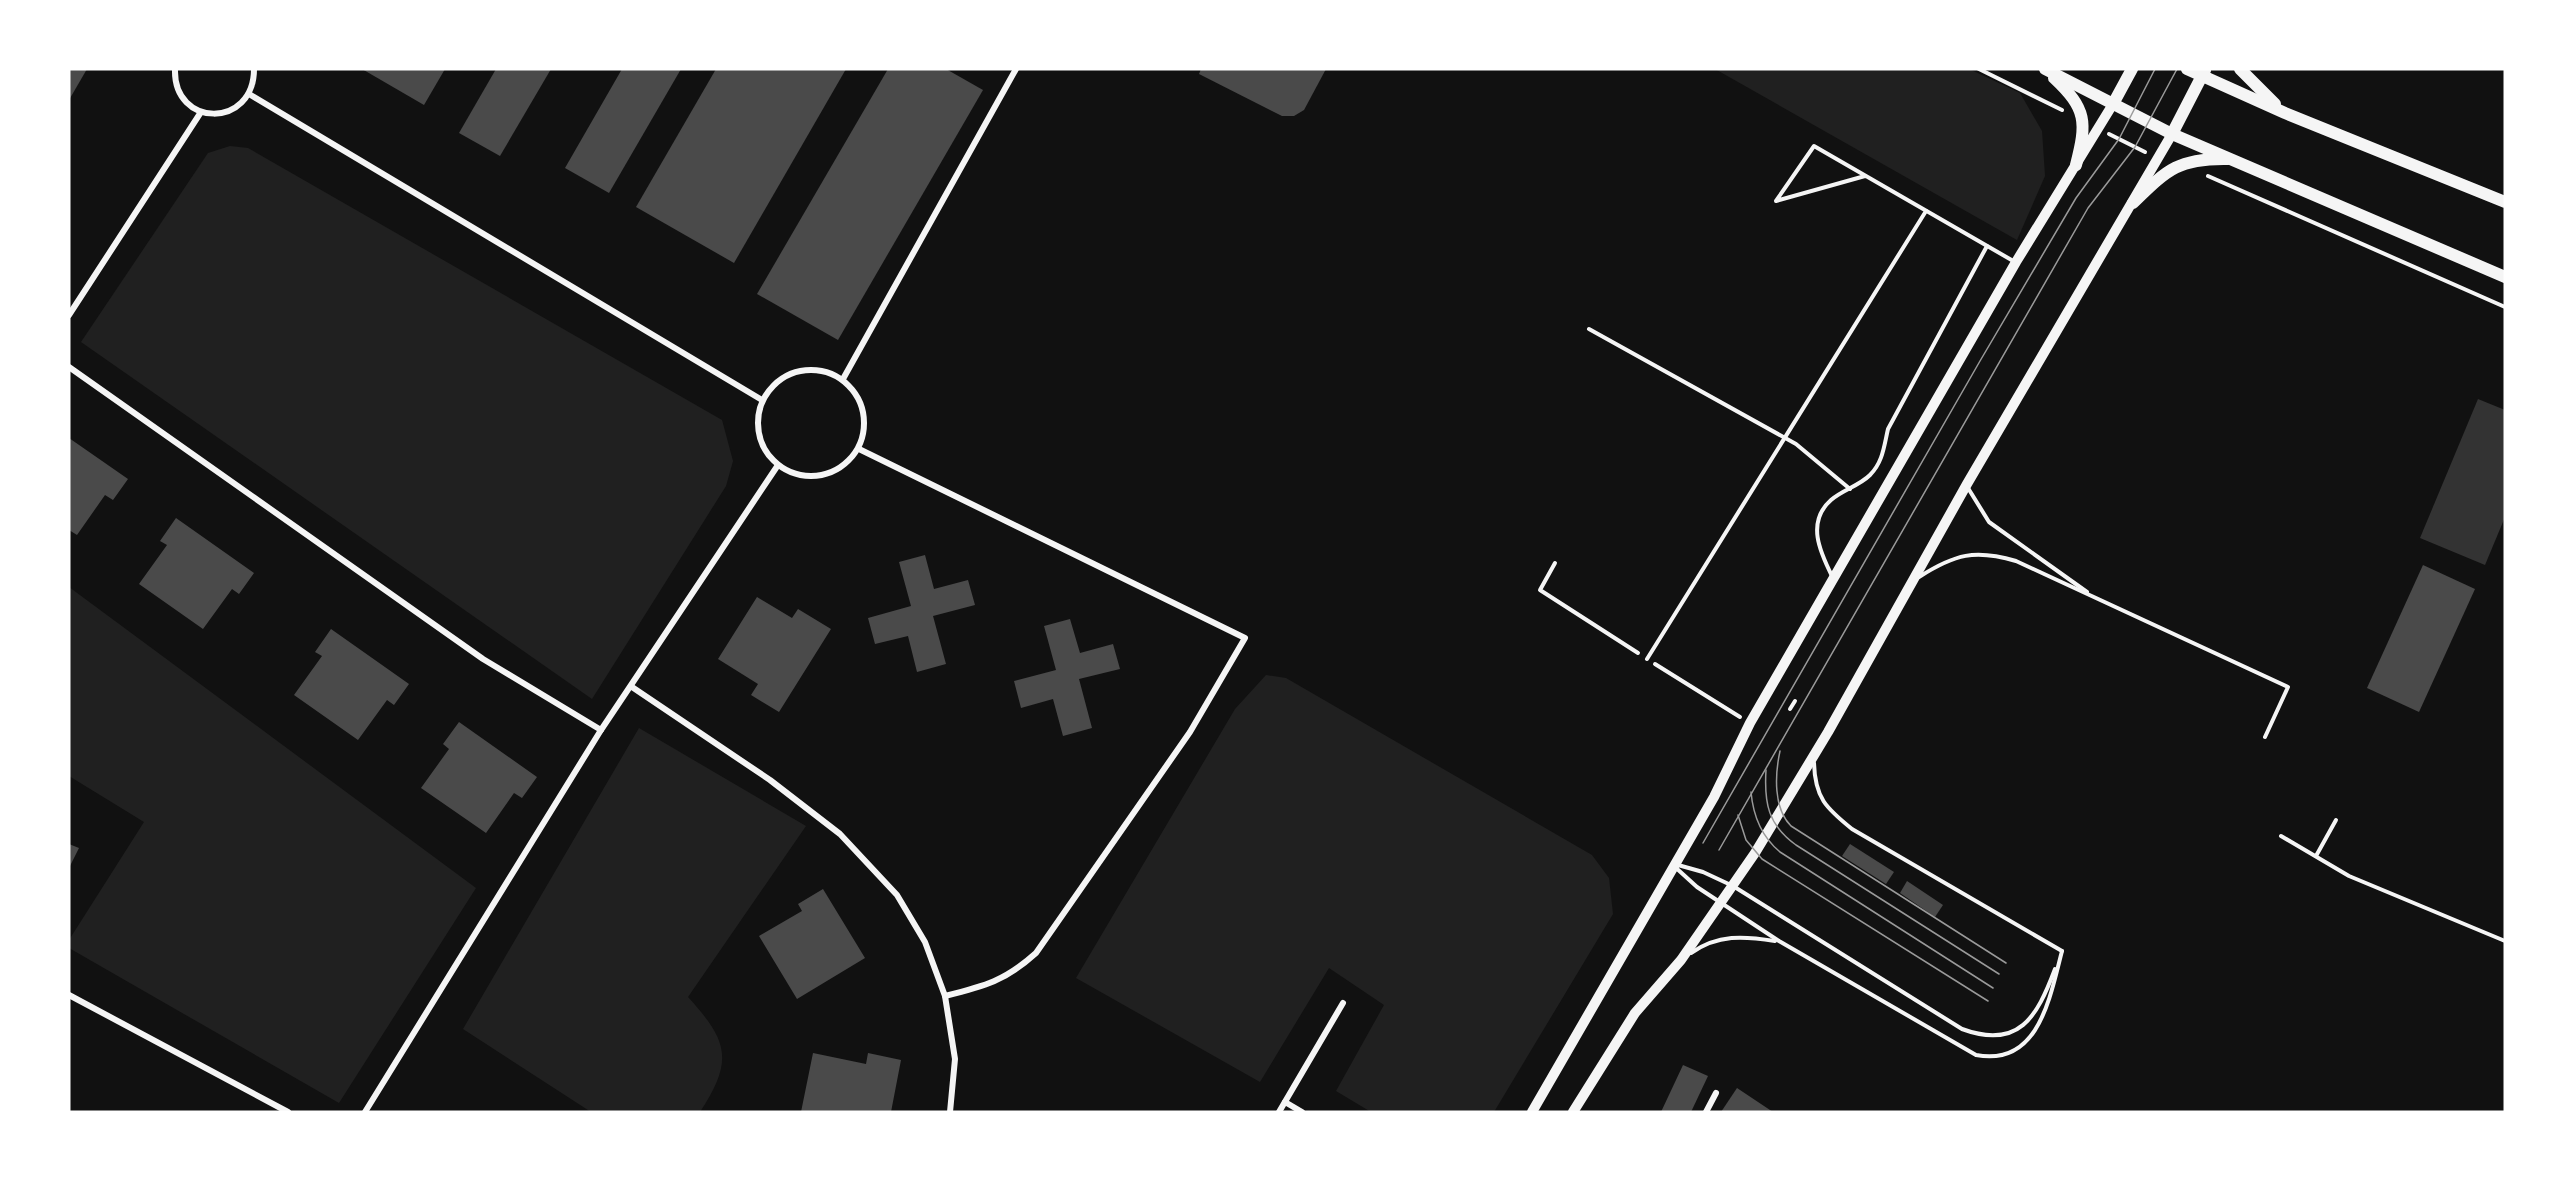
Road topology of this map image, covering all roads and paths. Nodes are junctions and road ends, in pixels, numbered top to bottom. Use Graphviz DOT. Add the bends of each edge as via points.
graph roads {
  1 [pos="175,69"];
  2 [pos="254,69"];
  3 [pos="1016,69"];
  4 [pos="1979,69"];
  5 [pos="2045,69"];
  6 [pos="2132,69"];
  7 [pos="2187,69"];
  8 [pos="2240,69"];
  9 [pos="2204,73"];
  10 [pos="249,94"];
  11 [pos="2113,104"];
  12 [pos="201,112"];
  13 [pos="2285,113"];
  14 [pos="2084,121"];
  15 [pos="2099,128"];
  16 [pos="2172,134"];
  17 [pos="2158,158"];
  18 [pos="2234,159"];
  19 [pos="2076,165"];
  20 [pos="2175,166"];
  21 [pos="1865,176"];
  22 [pos="2505,201"];
  23 [pos="2133,203"];
  24 [pos="1926,211"];
  25 [pos="1988,246"];
  26 [pos="2016,262"];
  27 [pos="2505,277"];
  28 [pos="2505,307"];
  29 [pos="69,315"];
  30 [pos="1588,329"];
  31 [pos="69,367"];
  32 [pos="843,379"];
  33 [pos="762,400"];
  34 [pos="1785,438"];
  35 [pos="859,449"];
  36 [pos="778,465"];
  37 [pos="1967,484"];
  38 [pos="1850,489"];
  39 [pos="1555,562"];
  40 [pos="1834,580"];
  41 [pos="1911,582"];
  42 [pos="2100,601"];
  43 [pos="1647,658"];
  44 [pos="632,687"];
  45 [pos="1795,701"];
  46 [pos="1790,709"];
  47 [pos="1730,711"];
  48 [pos="601,730"];
  49 [pos="2265,737"];
  50 [pos="1814,755"];
  51 [pos="2336,820"];
  52 [pos="2281,836"];
  53 [pos="2316,856"];
  54 [pos="1673,864"];
  55 [pos="1733,886"];
  56 [pos="1722,903"];
  57 [pos="1779,941"];
  58 [pos="2505,941"];
  59 [pos="2062,951"];
  60 [pos="1681,960"];
  61 [pos="69,995"];
  62 [pos="945,996"];
  63 [pos="1344,1003"];
  64 [pos="1716,1093"];
  65 [pos="1286,1102"];
  66 [pos="288,1112"];
  67 [pos="365,1112"];
  68 [pos="950,1112"];
  69 [pos="1279,1112"];
  70 [pos="1302,1112"];
  71 [pos="1532,1112"];
  72 [pos="1573,1112"];
  73 [pos="1706,1112"];
  1 -- 12 [label="street" via="179,94"];
  2 -- 10 [label="street"];
  3 -- 32 [label="street"];
  4 -- 14 [label="path"];
  5 -- 11 [label="main road"];
  5 -- 14 [label="main road" via="2073,96"];
  6 -- 11 [label="main road"];
  7 -- 9 [label="main road"];
  8 -- 13 [label="main road"];
  9 -- 13 [label="main road"];
  9 -- 16 [label="main road"];
  10 -- 12 [label="street" via="229,112"];
  10 -- 33 [label="street"];
  11 -- 15 [label="street"];
  11 -- 16 [label="main road"];
  12 -- 29 [label="street"];
  13 -- 22 [label="main road"];
  14 -- 19 [label="main road"];
  15 -- 17 [label="path"];
  15 -- 19 [label="street"];
  16 -- 17 [label="street"];
  16 -- 18 [label="main road"];
  17 -- 23 [label="street"];
  18 -- 20 [label="main road" via="2200,159"];
  18 -- 27 [label="main road"];
  19 -- 26 [label="street"];
  20 -- 23 [label="main road"];
  20 -- 28 [label="path" via="2219,179"];
  21 -- 21 [label="lane" via="1814,146 1776,201 1809,192"];
  21 -- 24 [label="lane"];
  23 -- 37 [label="street"];
  24 -- 25 [label="lane"];
  24 -- 34 [label="lane"];
  25 -- 26 [label="lane"];
  25 -- 38 [label="lane" via="1888,429 1881,460 1869,476"];
  26 -- 40 [label="street"];
  30 -- 34 [label="lane"];
  31 -- 48 [label="street" via="483,658"];
  32 -- 33 [label="street" via="826,371 807,369 773,384"];
  32 -- 35 [label="street" via="858,395 865,413"];
  33 -- 36 [label="street" via="758,431 764,448"];
  34 -- 38 [label="lane"];
  34 -- 43 [label="lane"];
  35 -- 36 [label="street" via="831,473 794,474"];
  35 -- 62 [label="street" via="1245,638 1190,732 1036,953 1012,974 983,987"];
  36 -- 44 [label="street"];
  37 -- 41 [label="street"];
  37 -- 42 [label="lane" via="1989,522"];
  38 -- 40 [label="lane" via="1830,500 1815,535"];
  39 -- 43 [label="path" via="1539,590"];
  40 -- 54 [label="street"];
  41 -- 42 [label="lane" via="1956,557 1979,553 2016,561"];
  41 -- 50 [label="street"];
  42 -- 49 [label="lane" via="2288,687"];
  43 -- 47 [label="path"];
  44 -- 48 [label="street"];
  44 -- 62 [label="street" via="770,780 840,834 897,895 925,942"];
  45 -- 46 [label="path"];
  48 -- 67 [label="street"];
  50 -- 55 [label="street"];
  50 -- 59 [label="lane" via="1816,788 1830,810 1891,853"];
  51 -- 53 [label="path"];
  52 -- 53 [label="path"];
  53 -- 58 [label="path" via="2349,876"];
  54 -- 55 [label="lane"];
  54 -- 56 [label="lane" via="1697,887"];
  54 -- 71 [label="street"];
  55 -- 56 [label="street"];
  55 -- 59 [label="lane" via="1962,1029 1978,1035 2014,1033 2027,1022 2047,992"];
  56 -- 57 [label="lane"];
  56 -- 60 [label="street"];
  57 -- 59 [label="lane" via="1965,1051 1986,1057 2012,1051 2033,1036 2052,994"];
  57 -- 60 [label="lane" via="1731,936 1702,945"];
  60 -- 72 [label="street" via="1635,1013"];
  61 -- 66 [label="street"];
  62 -- 68 [label="street" via="955,1059"];
  63 -- 65 [label="street"];
  64 -- 73 [label="street"];
  65 -- 69 [label="street"];
  65 -- 70 [label="street"];
}
